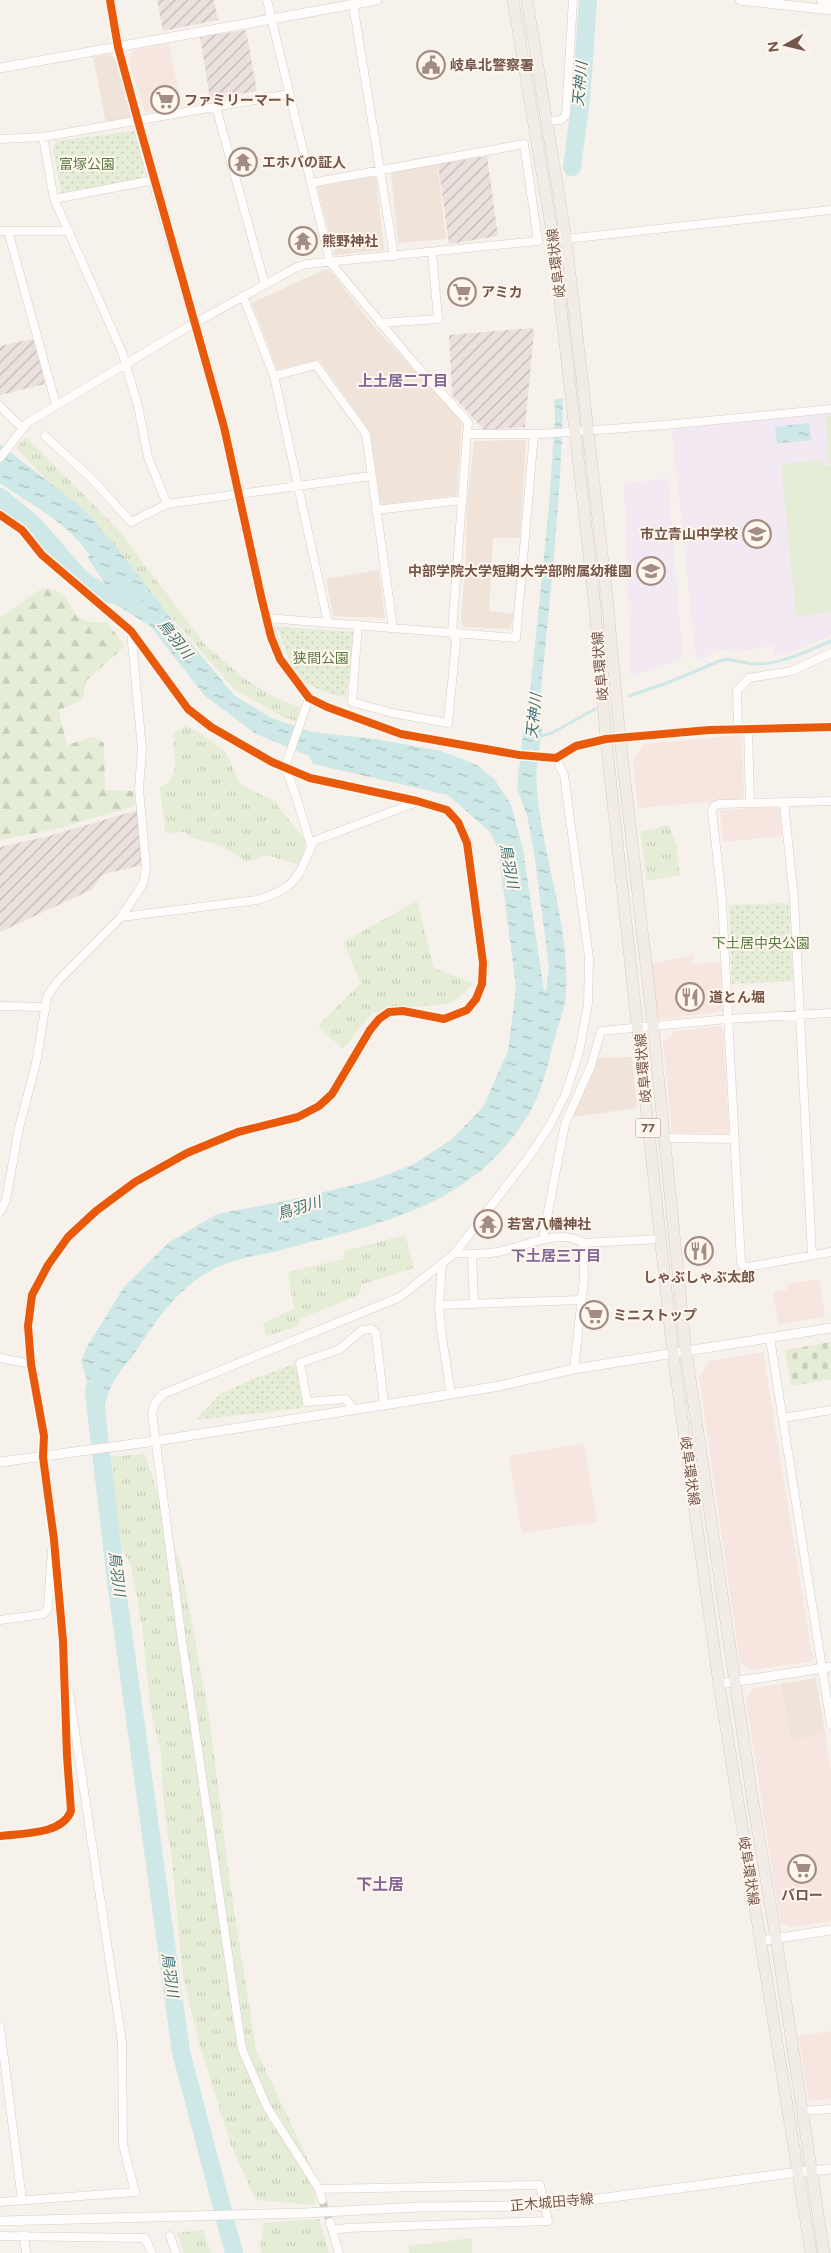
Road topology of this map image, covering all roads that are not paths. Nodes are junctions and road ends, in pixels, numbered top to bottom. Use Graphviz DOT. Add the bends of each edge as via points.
graph roads {
  1 [pos="110,0"];
  2 [pos="267,0"];
  3 [pos="377,0"];
  4 [pos="512,0"];
  5 [pos="527,0"];
  6 [pos="573,0"];
  7 [pos="740,0"];
  8 [pos="821,0"];
  9 [pos="831,1"];
  10 [pos="353,4"];
  11 [pos="831,10"];
  12 [pos="270,18"];
  13 [pos="118,47"];
  14 [pos="0,68"];
  15 [pos="289,94"];
  16 [pos="216,107"];
  17 [pos="138,121"];
  18 [pos="548,122"];
  19 [pos="43,137"];
  20 [pos="0,139"];
  21 [pos="380,170"];
  22 [pos="154,180"];
  23 [pos="310,183"];
  24 [pos="54,199"];
  25 [pos="831,210"];
  26 [pos="4,231"];
  27 [pos="69,231"];
  28 [pos="566,239"];
  29 [pos="432,252"];
  30 [pos="394,256"];
  31 [pos="330,262"];
  32 [pos="265,285"];
  33 [pos="244,296"];
  34 [pos="194,323"];
  35 [pos="380,323"];
  36 [pos="127,364"];
  37 [pos="274,376"];
  38 [pos="56,405"];
  39 [pos="0,406"];
  40 [pos="831,409"];
  41 [pos="588,430"];
  42 [pos="21,431"];
  43 [pos="572,431"];
  44 [pos="467,434"];
  45 [pos="537,434"];
  46 [pos="45,436"];
  47 [pos="0,458"];
  48 [pos="371,476"];
  49 [pos="299,485"];
  50 [pos="238,494"];
  51 [pos="462,500"];
  52 [pos="167,504"];
  53 [pos="376,510"];
  54 [pos="0,515"];
  55 [pos="266,618"];
  56 [pos="328,623"];
  57 [pos="358,625"];
  58 [pos="393,628"];
  59 [pos="131,631"];
  60 [pos="452,632"];
  61 [pos="831,653"];
  62 [pos="308,702"];
  63 [pos="831,727"];
  64 [pos="743,729"];
  65 [pos="620,738"];
  66 [pos="606,739"];
  67 [pos="556,758"];
  68 [pos="285,767"];
  69 [pos="831,801"];
  70 [pos="418,802"];
  71 [pos="784,802"];
  72 [pos="750,803"];
  73 [pos="311,846"];
  74 [pos="121,916"];
  75 [pos="0,1006"];
  76 [pos="44,1007"];
  77 [pos="831,1014"];
  78 [pos="799,1015"];
  79 [pos="728,1019"];
  80 [pos="652,1025"];
  81 [pos="639,1027"];
  82 [pos="663,1138"];
  83 [pos="734,1139"];
  84 [pos="0,1212"];
  85 [pos="543,1238"];
  86 [pos="660,1239"];
  87 [pos="583,1242"];
  88 [pos="831,1252"];
  89 [pos="455,1253"];
  90 [pos="472,1255"];
  91 [pos="812,1255"];
  92 [pos="442,1265"];
  93 [pos="580,1300"];
  94 [pos="474,1304"];
  95 [pos="439,1305"];
  96 [pos="831,1328"];
  97 [pos="770,1338"];
  98 [pos="686,1352"];
  99 [pos="672,1354"];
  100 [pos="0,1358"];
  101 [pos="31,1364"];
  102 [pos="574,1369"];
  103 [pos="451,1394"];
  104 [pos="384,1405"];
  105 [pos="353,1409"];
  106 [pos="831,1410"];
  107 [pos="783,1418"];
  108 [pos="151,1441"];
  109 [pos="46,1456"];
  110 [pos="0,1462"];
  111 [pos="54,1540"];
  112 [pos="0,1620"];
  113 [pos="63,1658"];
  114 [pos="826,1667"];
  115 [pos="735,1682"];
  116 [pos="720,1684"];
  117 [pos="831,1725"];
  118 [pos="0,1836"];
  119 [pos="831,1930"];
  120 [pos="776,1938"];
  121 [pos="760,1941"];
  122 [pos="0,2027"];
  123 [pos="831,2109"];
  124 [pos="802,2111"];
  125 [pos="831,2170"];
  126 [pos="811,2171"];
  127 [pos="798,2172"];
  128 [pos="319,2189"];
  129 [pos="22,2200"];
  130 [pos="322,2200"];
  131 [pos="0,2202"];
  132 [pos="546,2206"];
  133 [pos="0,2220"];
  134 [pos="24,2235"];
  135 [pos="0,2236"];
  136 [pos="170,2236"];
  137 [pos="26,2253"];
  138 [pos="152,2253"];
  139 [pos="176,2253"];
  140 [pos="339,2253"];
  141 [pos="811,2253"];
  142 [pos="824,2253"];
  1 -- 13 [label="street"];
  2 -- 12 [label="street"];
  3 -- 10 [label="street"];
  4 -- 43 [label="main road, 岐阜環状線 / 77" via="553,238"];
  5 -- 18 [label="main road, 岐阜環状線 / 77"];
  6 -- 18 [label="street" via="566,115 561,120"];
  7 -- 11 [label="street"];
  8 -- 9 [label="street"];
  10 -- 12 [label="street"];
  10 -- 21 [label="street"];
  12 -- 13 [label="street"];
  12 -- 15 [label="street"];
  13 -- 14 [label="street"];
  13 -- 17 [label="street"];
  15 -- 16 [label="street"];
  15 -- 23 [label="street"];
  16 -- 17 [label="street"];
  16 -- 32 [label="street"];
  17 -- 19 [label="street"];
  17 -- 22 [label="street"];
  18 -- 28 [label="main road, 岐阜環状線 / 77"];
  19 -- 20 [label="street"];
  19 -- 24 [label="street"];
  21 -- 23 [label="street"];
  21 -- 29 [label="street" via="524,144 538,241"];
  21 -- 30 [label="street"];
  22 -- 24 [label="street"];
  22 -- 34 [label="street"];
  23 -- 31 [label="street"];
  24 -- 27 [label="street"];
  25 -- 28 [label="street"];
  26 -- 27 [label="street"];
  26 -- 38 [label="street"];
  27 -- 36 [label="street"];
  28 -- 41 [label="main road, 岐阜環状線 / 77"];
  29 -- 30 [label="street"];
  29 -- 35 [label="street" via="438,319"];
  30 -- 31 [label="street"];
  31 -- 32 [label="street" via="297,267"];
  31 -- 35 [label="street"];
  32 -- 33 [label="street"];
  33 -- 34 [label="street"];
  33 -- 37 [label="street"];
  34 -- 36 [label="street"];
  34 -- 50 [label="street" via="224,428"];
  35 -- 44 [label="street" via="468,422"];
  36 -- 38 [label="street"];
  36 -- 52 [label="street" via="148,457"];
  37 -- 48 [label="street" via="316,365 366,434"];
  37 -- 49 [label="street"];
  38 -- 42 [label="street" via="27,423"];
  39 -- 42 [label="street"];
  40 -- 41 [label="street"];
  41 -- 43 [label="street"];
  41 -- 65 [label="main road, 岐阜環状線 / 77"];
  42 -- 47 [label="street"];
  43 -- 45 [label="street"];
  43 -- 66 [label="main road, 岐阜環状線 / 77" via="594,598"];
  44 -- 45 [label="street"];
  44 -- 51 [label="street"];
  45 -- 60 [label="street" via="516,638"];
  46 -- 52 [label="street" via="93,480 131,522"];
  48 -- 49 [label="street"];
  48 -- 53 [label="street"];
  49 -- 50 [label="street"];
  49 -- 56 [label="street"];
  50 -- 52 [label="street"];
  50 -- 55 [label="street"];
  51 -- 53 [label="street"];
  51 -- 60 [label="street"];
  53 -- 58 [label="street"];
  54 -- 59 [label="street" via="22,530 42,555"];
  55 -- 56 [label="street"];
  55 -- 62 [label="street" via="280,659"];
  56 -- 57 [label="street"];
  57 -- 58 [label="street"];
  57 -- 60 [label="street" via="352,702 448,723 456,642"];
  58 -- 60 [label="street"];
  59 -- 68 [label="street" via="188,708 211,727"];
  59 -- 74 [label="street" via="142,749 139,789 146,868 143,884"];
  61 -- 64 [label="street" via="792,671 748,678 737,691"];
  62 -- 67 [label="street" via="401,734 519,755"];
  62 -- 68 [label="street"];
  63 -- 64 [label="street"];
  64 -- 65 [label="street"];
  64 -- 72 [label="street"];
  65 -- 66 [label="street"];
  65 -- 80 [label="main road, 岐阜環状線 / 77"];
  66 -- 67 [label="street" via="576,746"];
  66 -- 81 [label="main road, 岐阜環状線 / 77"];
  67 -- 89 [label="street" via="564,775 589,958 588,1004 579,1052 566,1093 550,1124"];
  68 -- 70 [label="street" via="310,778"];
  68 -- 73 [label="street"];
  69 -- 71 [label="street"];
  70 -- 73 [label="street" via="314,840"];
  70 -- 101 [label="street" via="447,810 458,822 467,843 483,963 482,984 476,999 467,1010 444,1019 404,1011 389,1012 370,1030 332,1094 319,1106 298,1116 238,1132 187,1153 135,1182 96,1211 68,1237 32,1294 28,1326"];
  71 -- 72 [label="street"];
  71 -- 78 [label="street" via="794,899"];
  72 -- 79 [label="street" via="719,804 712,810 722,901"];
  73 -- 74 [label="street" via="303,869 279,894 257,900"];
  74 -- 76 [label="street" via="56,983"];
  75 -- 76 [label="street"];
  76 -- 84 [label="street" via="36,1063 19,1128 6,1200"];
  77 -- 78 [label="street"];
  78 -- 79 [label="street"];
  78 -- 91 [label="street"];
  79 -- 80 [label="street"];
  79 -- 83 [label="street"];
  80 -- 81 [label="street"];
  80 -- 82 [label="main road, 岐阜環状線 / 77"];
  81 -- 85 [label="street" via="601,1032 591,1066 564,1124"];
  81 -- 86 [label="main road, 岐阜環状線 / 77"];
  82 -- 83 [label="street"];
  82 -- 98 [label="main road, 岐阜環状線 / 77"];
  83 -- 91 [label="street" via="743,1266"];
  85 -- 87 [label="street"];
  85 -- 90 [label="street" via="517,1248"];
  86 -- 87 [label="street"];
  86 -- 99 [label="main road, 岐阜環状線 / 77"];
  87 -- 93 [label="street" via="584,1280"];
  88 -- 91 [label="street"];
  89 -- 90 [label="street"];
  89 -- 92 [label="street"];
  90 -- 94 [label="street"];
  92 -- 95 [label="street"];
  92 -- 108 [label="street" via="400,1297 163,1394 152,1413"];
  93 -- 94 [label="street"];
  93 -- 102 [label="street"];
  94 -- 95 [label="street"];
  95 -- 103 [label="street"];
  96 -- 97 [label="street"];
  97 -- 98 [label="street"];
  97 -- 107 [label="street"];
  98 -- 99 [label="street"];
  98 -- 115 [label="main road, 岐阜環状線 / 77"];
  99 -- 102 [label="street"];
  99 -- 116 [label="main road, 岐阜環状線 / 77"];
  100 -- 101 [label="street"];
  101 -- 109 [label="street"];
  102 -- 103 [label="street"];
  103 -- 104 [label="street"];
  104 -- 105 [label="street"];
  104 -- 105 [label="street" via="376,1334 372,1329 362,1330 340,1349 300,1363 307,1402 346,1398"];
  105 -- 108 [label="street"];
  106 -- 107 [label="street"];
  107 -- 114 [label="street"];
  108 -- 109 [label="street"];
  108 -- 128 [label="street" via="242,2049 267,2107"];
  109 -- 110 [label="street"];
  109 -- 111 [label="street"];
  111 -- 112 [label="street" via="48,1607 44,1614"];
  111 -- 113 [label="street"];
  113 -- 118 [label="street" via="71,1811 68,1819 55,1828"];
  113 -- 129 [label="street" via="122,2042 123,2144 136,2192"];
  114 -- 115 [label="street"];
  114 -- 117 [label="street"];
  115 -- 116 [label="street"];
  115 -- 120 [label="main road, 岐阜環状線 / 77"];
  116 -- 121 [label="main road, 岐阜環状線 / 77"];
  119 -- 120 [label="street"];
  120 -- 121 [label="street"];
  120 -- 124 [label="main road, 岐阜環状線 / 77"];
  121 -- 127 [label="main road, 岐阜環状線 / 77"];
  122 -- 129 [label="street"];
  123 -- 124 [label="street"];
  124 -- 126 [label="main road, 岐阜環状線 / 77"];
  125 -- 126 [label="street, 正木城田寺線"];
  126 -- 127 [label="street, 正木城田寺線"];
  126 -- 142 [label="main road, 岐阜環状線 / 77"];
  127 -- 132 [label="street, 正木城田寺線"];
  127 -- 141 [label="main road, 岐阜環状線 / 77"];
  128 -- 130 [label="street"];
  128 -- 132 [label="street" via="540,2185"];
  129 -- 131 [label="street"];
  132 -- 133 [label="street, 正木城田寺線"];
  132 -- 140 [label="street" via="548,2221 332,2226"];
  134 -- 135 [label="street"];
  134 -- 137 [label="street"];
  134 -- 138 [label="street" via="145,2238"];
  136 -- 139 [label="street"];
}
